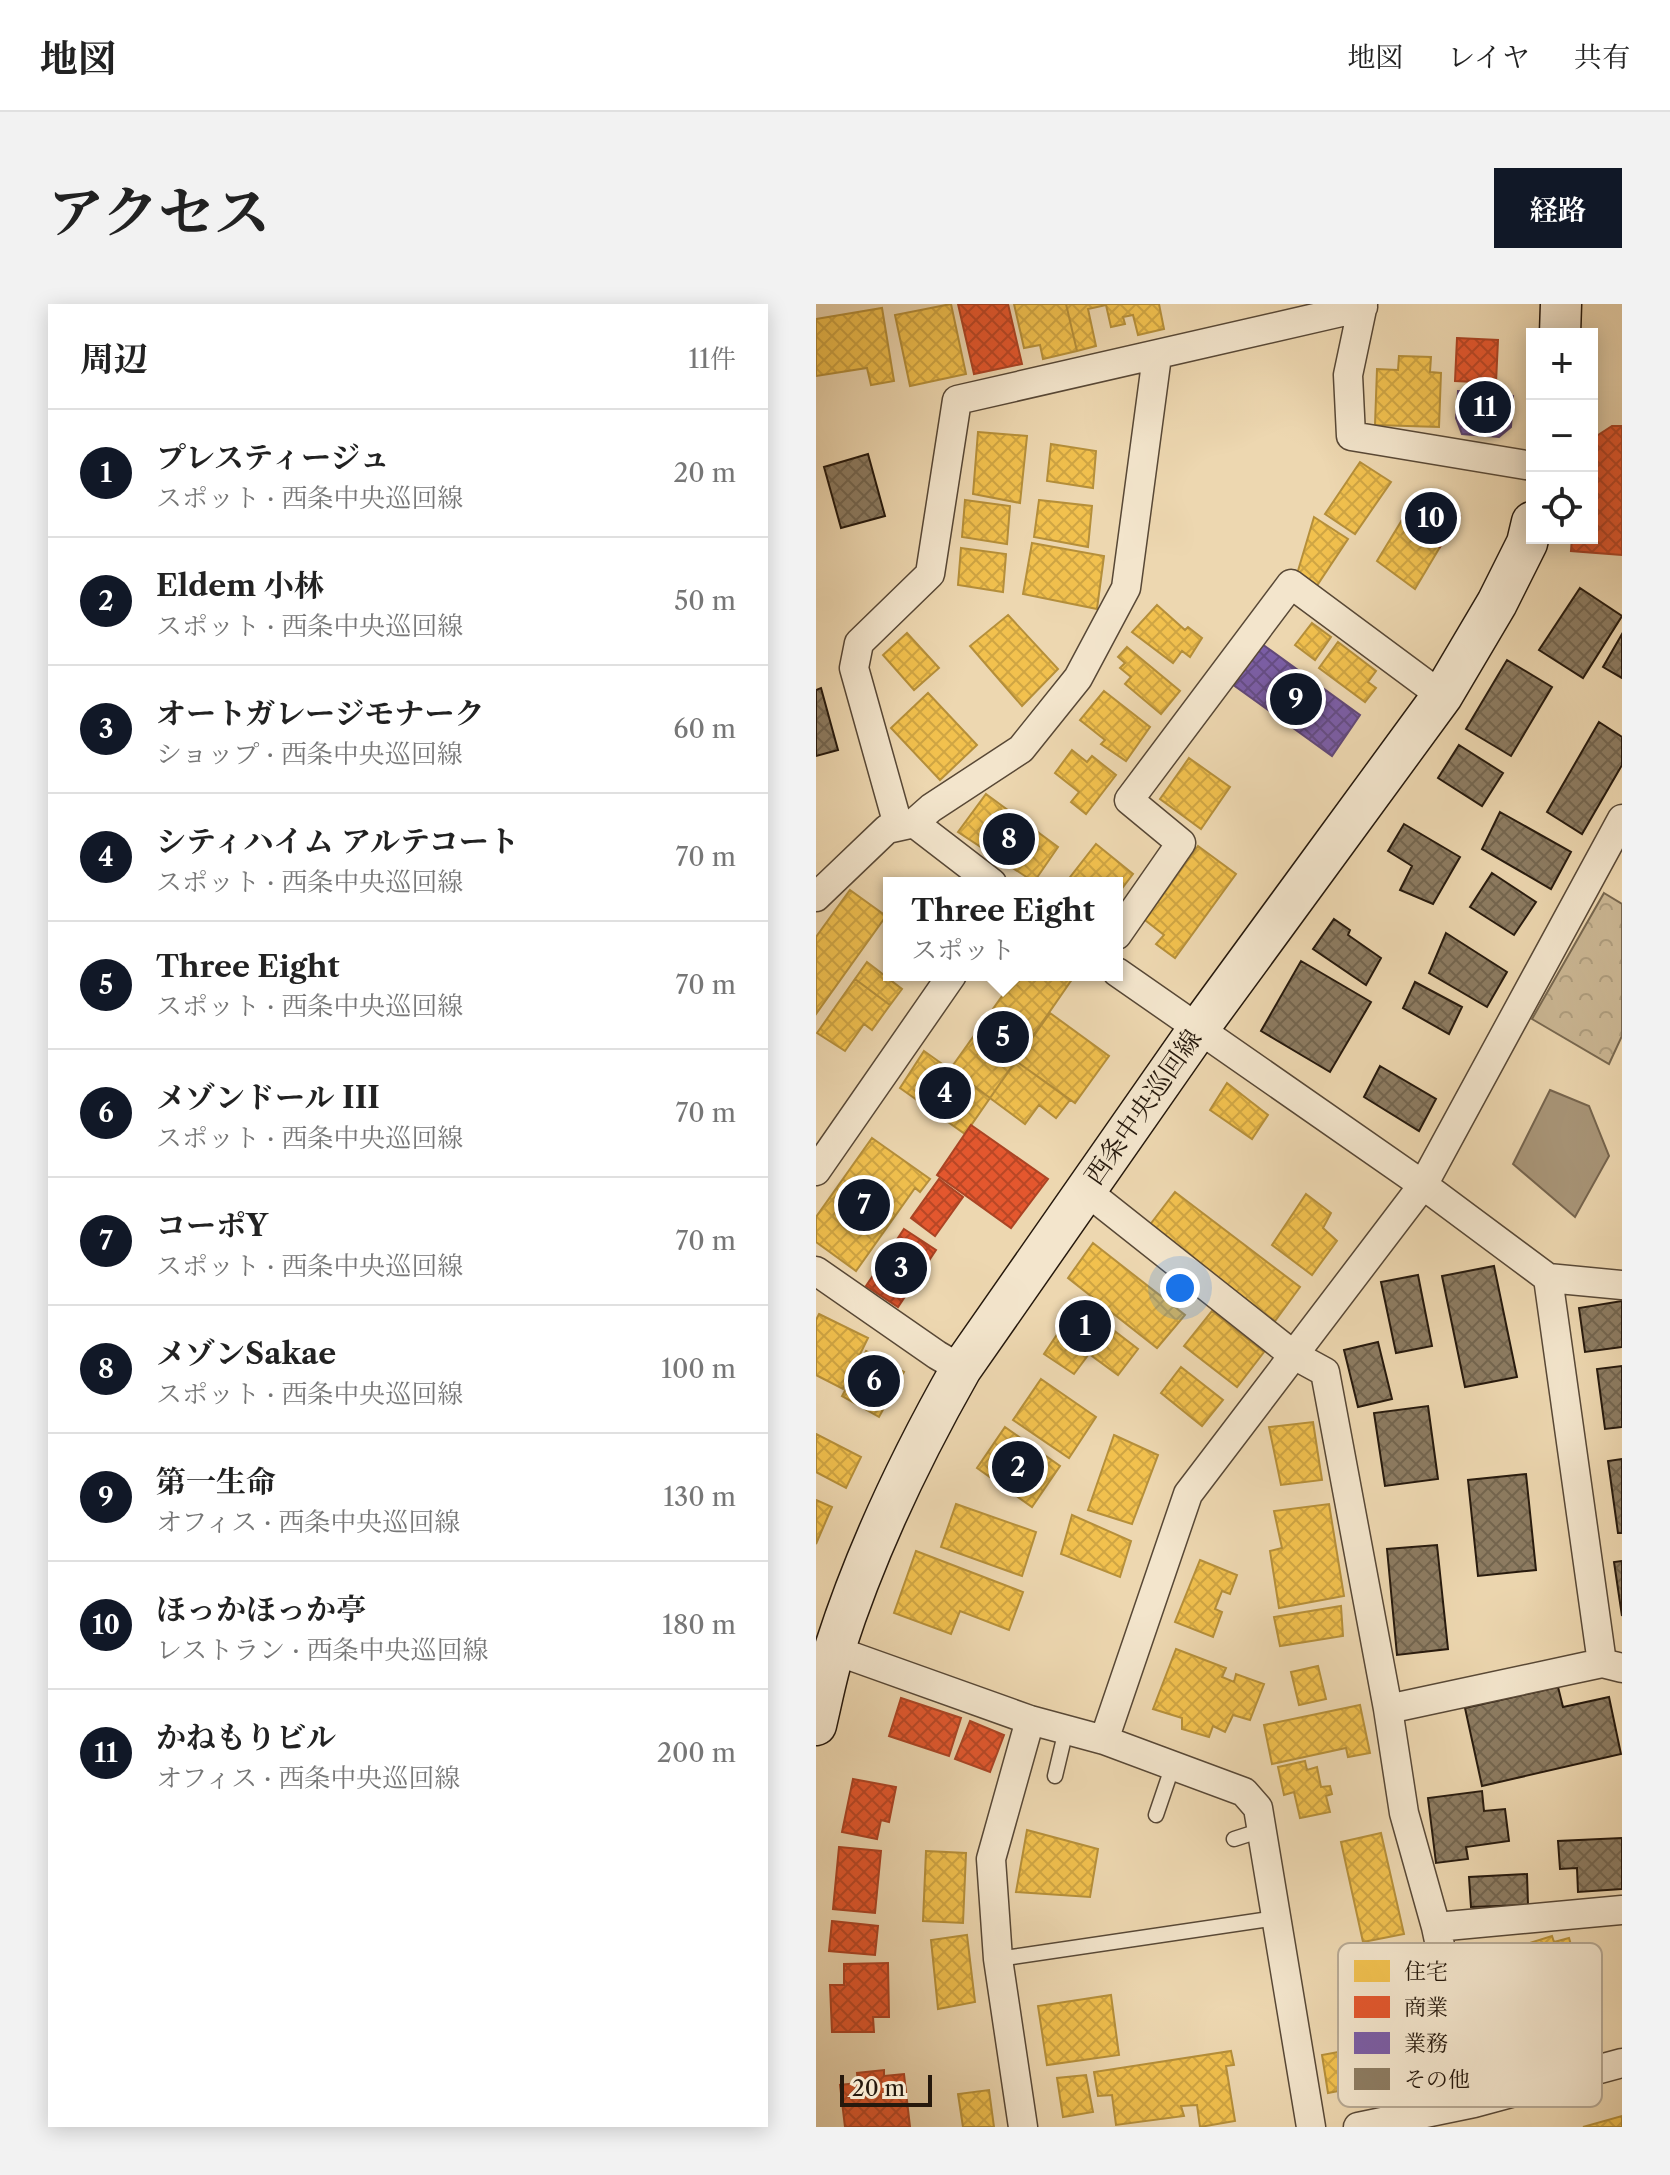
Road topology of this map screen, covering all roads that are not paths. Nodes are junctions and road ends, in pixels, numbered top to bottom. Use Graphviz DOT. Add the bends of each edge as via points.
graph roads {
  1 [pos="1561,304"];
  2 [pos="1363,306"];
  3 [pos="1560,328"];
  4 [pos="1157,356"];
  5 [pos="1526,465"];
  6 [pos="1526,544"];
  7 [pos="1442,696"];
  8 [pos="1622,819"];
  9 [pos="906,824"];
  10 [pos="983,877"];
  11 [pos="816,897"];
  12 [pos="1123,926"];
  13 [pos="1123,976"];
  14 [pos="948,981"];
  15 [pos="1199,1028"];
  16 [pos="816,1171"];
  17 [pos="1423,1185"];
  18 [pos="1085,1190"];
  19 [pos="816,1271"];
  20 [pos="1548,1278"];
  21 [pos="1622,1285"];
  22 [pos="1292,1354"];
  23 [pos="961,1369"];
  24 [pos="834,1650"];
  25 [pos="1612,1665"];
  26 [pos="1388,1709"];
  27 [pos="1030,1720"];
  28 [pos="816,1725"];
  29 [pos="1066,1730"];
  30 [pos="1104,1740"];
  31 [pos="1173,1765"];
  32 [pos="1055,1776"];
  33 [pos="1156,1815"];
  34 [pos="1262,1830"];
  35 [pos="1234,1839"];
  36 [pos="1622,1910"];
  37 [pos="1276,1918"];
  38 [pos="1436,1927"];
  39 [pos="1439,1943"];
  40 [pos="998,1959"];
  41 [pos="1622,2063"];
  42 [pos="1602,2068"];
  43 [pos="1455,2107"];
  44 [pos="1023,2127"];
  45 [pos="1311,2127"];
  46 [pos="1358,2127"];
  1 -- 3 [label="street"];
  2 -- 4 [label="street"];
  2 -- 5 [label="street" via="1348,375 1351,436"];
  4 -- 9 [label="street" via="1126,588 1078,678 1021,749"];
  4 -- 9 [label="street" via="957,400 930,574 859,643 854,668"];
  6 -- 7 [label="street, 西条中央巡回線"];
  7 -- 12 [label="street" via="1291,584 1129,800 1181,843"];
  7 -- 15 [label="street, 西条中央巡回線"];
  8 -- 17 [label="street"];
  9 -- 10 [label="street"];
  9 -- 11 [label="street" via="887,829"];
  13 -- 15 [label="street"];
  14 -- 16 [label="street"];
  15 -- 17 [label="street"];
  15 -- 18 [label="street, 西条中央巡回線"];
  17 -- 20 [label="street"];
  17 -- 22 [label="street"];
  18 -- 22 [label="street"];
  18 -- 23 [label="street, 西条中央巡回線"];
  19 -- 23 [label="street"];
  20 -- 21 [label="street"];
  20 -- 25 [label="street"];
  22 -- 26 [label="street" via="1325,1372"];
  22 -- 30 [label="street" via="1188,1494"];
  23 -- 24 [label="street, 西条中央巡回線" via="869,1554"];
  24 -- 27 [label="street"];
  24 -- 28 [label="street, 西条中央巡回線"];
  25 -- 26 [label="street"];
  26 -- 38 [label="street" via="1404,1813"];
  27 -- 29 [label="street"];
  27 -- 40 [label="street" via="991,1859"];
  29 -- 30 [label="street"];
  29 -- 32 [label="lane"];
  30 -- 31 [label="street"];
  31 -- 33 [label="lane"];
  31 -- 34 [label="street" via="1244,1792 1258,1808"];
  34 -- 35 [label="lane"];
  34 -- 37 [label="street"];
  36 -- 38 [label="street"];
  37 -- 40 [label="lane"];
  37 -- 45 [label="street"];
  38 -- 39 [label="street"];
  40 -- 44 [label="street"];
  41 -- 42 [label="street"];
  43 -- 46 [label="street"];
}
